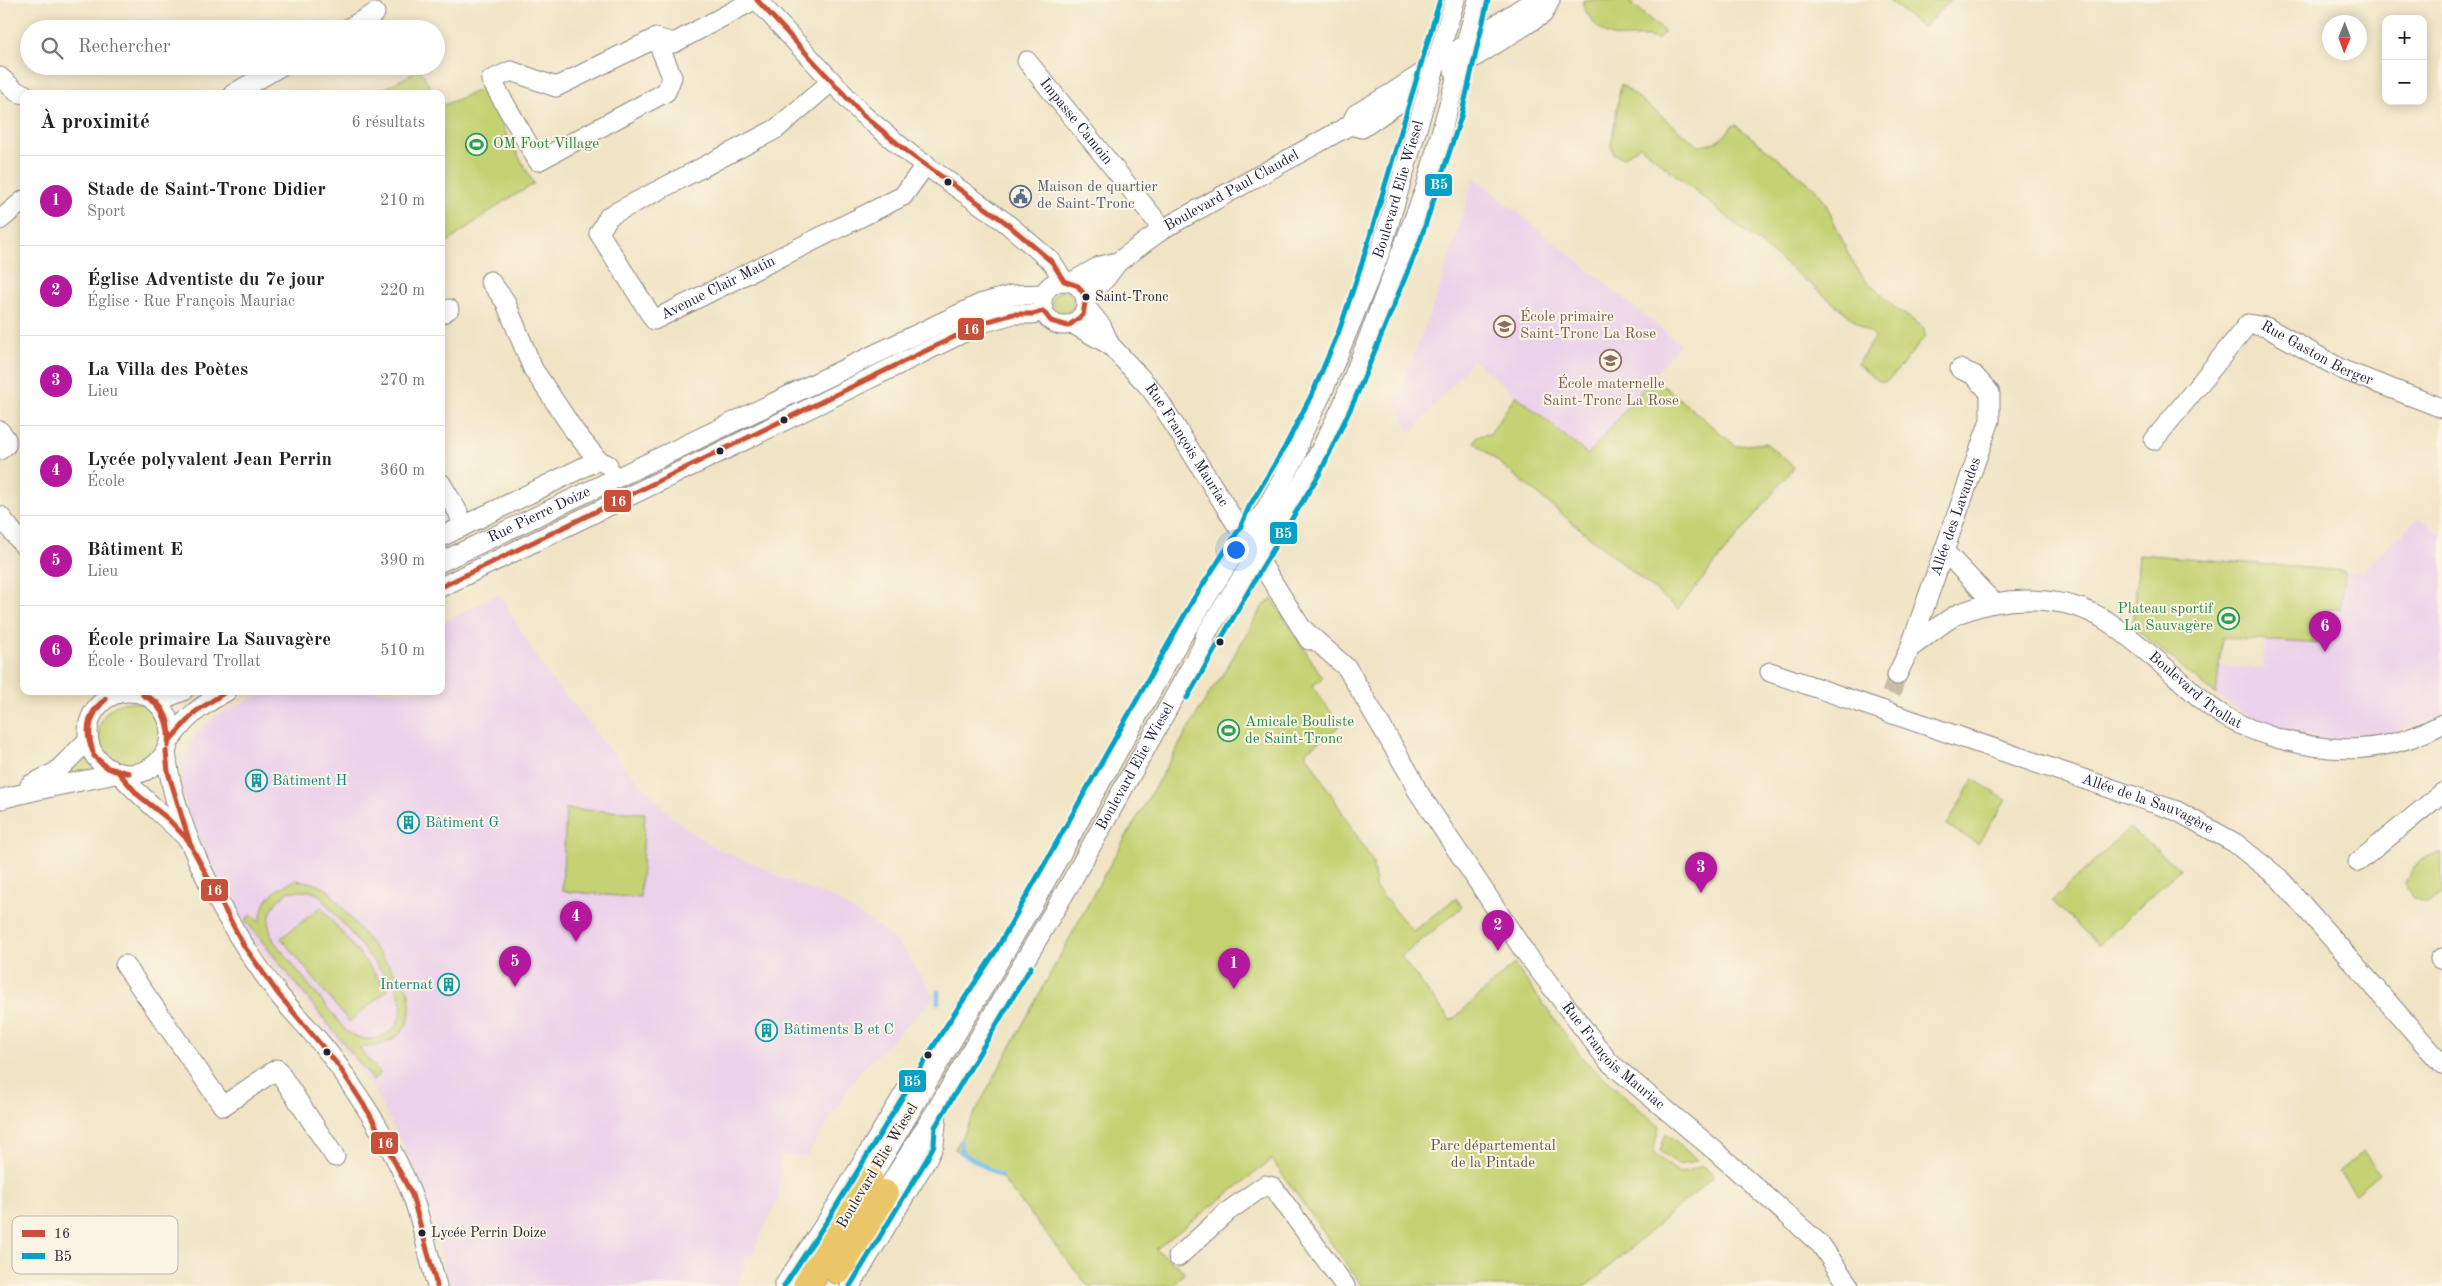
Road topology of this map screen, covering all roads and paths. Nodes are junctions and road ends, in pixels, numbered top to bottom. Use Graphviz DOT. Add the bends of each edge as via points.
graph roads {
  1 [pos="756,0"];
  2 [pos="1455,0"];
  3 [pos="1478,0"];
  4 [pos="1534,0"];
  5 [pos="1550,0"];
  6 [pos="375,13"];
  7 [pos="363,20"];
  8 [pos="656,38"];
  9 [pos="1466,44"];
  10 [pos="1027,61"];
  11 [pos="1436,64"];
  12 [pos="1460,67"];
  13 [pos="266,75"];
  14 [pos="0,77"];
  15 [pos="831,82"];
  16 [pos="1431,82"];
  17 [pos="240,90"];
  18 [pos="20,93"];
  19 [pos="1350,125"];
  20 [pos="926,164"];
  21 [pos="20,203"];
  22 [pos="0,220"];
  23 [pos="1163,229"];
  24 [pos="1042,255"];
  25 [pos="1118,262"];
  26 [pos="490,281"];
  27 [pos="1068,282"];
  28 [pos="1044,299"];
  29 [pos="1086,302"];
  30 [pos="1073,324"];
  31 [pos="1110,345"];
  32 [pos="1960,368"];
  33 [pos="2442,408"];
  34 [pos="746,416"];
  35 [pos="0,431"];
  36 [pos="756,435"];
  37 [pos="2154,440"];
  38 [pos="0,450"];
  39 [pos="598,460"];
  40 [pos="625,474"];
  41 [pos="445,490"];
  42 [pos="0,516"];
  43 [pos="463,526"];
  44 [pos="445,535"];
  45 [pos="1246,538"];
  46 [pos="20,541"];
  47 [pos="1944,552"];
  48 [pos="1256,554"];
  49 [pos="445,560"];
  50 [pos="445,585"];
  51 [pos="1994,603"];
  52 [pos="1910,648"];
  53 [pos="1770,672"];
  54 [pos="1897,675"];
  55 [pos="111,695"];
  56 [pos="221,695"];
  57 [pos="148,696"];
  58 [pos="2442,724"];
  59 [pos="88,740"];
  60 [pos="168,746"];
  61 [pos="119,773"];
  62 [pos="2442,793"];
  63 [pos="1,799"];
  64 [pos="188,840"];
  65 [pos="2358,862"];
  66 [pos="125,965"];
  67 [pos="2442,1064"];
  68 [pos="936,1070"];
  69 [pos="937,1110"];
  70 [pos="335,1157"];
  71 [pos="876,1188"];
  72 [pos="1178,1257"];
  73 [pos="437,1286"];
  74 [pos="784,1286"];
  75 [pos="807,1286"];
  76 [pos="828,1286"];
  77 [pos="850,1286"];
  78 [pos="1345,1286"];
  79 [pos="1849,1286"];
  1 -- 8 [label="street" via="674,44"];
  1 -- 15 [label="street, Rue François Mauriac"];
  2 -- 11 [label="street, Boulevard Elie Wiesel"];
  3 -- 9 [label="street, Boulevard Elie Wiesel"];
  4 -- 9 [label="street, Boulevard Paul Claudel"];
  5 -- 12 [label="street, Boulevard Paul Claudel" via="1543,14"];
  6 -- 7 [label="street"];
  8 -- 8 [label="street" via="672,77 666,92 538,161 491,80 512,71 556,87"];
  9 -- 11 [label="street, Boulevard Paul Claudel"];
  9 -- 12 [label="street, Boulevard Elie Wiesel"];
  10 -- 23 [label="street, Impasse Camoin"];
  11 -- 16 [label="street, Boulevard Elie Wiesel"];
  11 -- 19 [label="street, Boulevard Paul Claudel" via="1356,114"];
  12 -- 16 [label="street, Boulevard Paul Claudel"];
  12 -- 48 [label="street, Boulevard Elie Wiesel" via="1425,190 1342,408 1310,471"];
  13 -- 17 [label="street"];
  14 -- 18 [label="street"];
  15 -- 20 [label="street, Rue François Mauriac" via="862,114"];
  15 -- 20 [label="street, Avenue Clair Matin" via="776,129 609,216 599,233 654,320 903,196"];
  16 -- 19 [label="street, Boulevard Paul Claudel" via="1362,128"];
  16 -- 45 [label="street, Boulevard Elie Wiesel" via="1381,250 1323,391 1300,438 1296,456"];
  19 -- 23 [label="street, Boulevard Paul Claudel"];
  20 -- 24 [label="street, Rue François Mauriac" via="999,217"];
  21 -- 22 [label="street"];
  23 -- 25 [label="street, Boulevard Paul Claudel"];
  24 -- 27 [label="street, Rue François Mauriac"];
  24 -- 28 [label="street"];
  25 -- 27 [label="street, Boulevard Paul Claudel" via="1100,266"];
  25 -- 29 [label="street, Boulevard Paul Claudel"];
  26 -- 39 [label="street" via="505,300 533,369"];
  27 -- 28 [label="street" via="1050,286"];
  27 -- 29 [label="street, Rue François Mauriac" via="1078,286"];
  28 -- 30 [label="street, Rue François Mauriac" via="1056,324"];
  28 -- 34 [label="street, Rue Pierre Doize" via="1013,295 980,304"];
  28 -- 36 [label="street, Rue Pierre Doize" via="1033,314 1013,314 985,322"];
  29 -- 30 [label="street" via="1080,320"];
  29 -- 31 [label="street, Rue François Mauriac"];
  30 -- 31 [label="street, Rue François Mauriac"];
  31 -- 45 [label="street, Rue François Mauriac" via="1160,402"];
  32 -- 47 [label="street, Allée des Lavandes" via="1974,376 1990,393 1990,420"];
  33 -- 37 [label="street, Rue Gaston Berger" via="2343,370 2266,327 2248,324"];
  34 -- 36 [label="street"];
  34 -- 40 [label="street, Rue Pierre Doize"];
  35 -- 38 [label="street" via="6,445"];
  36 -- 50 [label="street, Rue Pierre Doize"];
  39 -- 40 [label="street"];
  39 -- 43 [label="street"];
  40 -- 49 [label="street, Rue Pierre Doize"];
  41 -- 43 [label="street"];
  42 -- 46 [label="street"];
  43 -- 44 [label="street"];
  45 -- 48 [label="street, Rue François Mauriac"];
  45 -- 68 [label="street, Boulevard Elie Wiesel" via="1179,641"];
  47 -- 51 [label="street"];
  47 -- 52 [label="street, Allée des Lavandes"];
  48 -- 69 [label="street, Boulevard Elie Wiesel" via="1206,634 1202,648 1074,876"];
  48 -- 79 [label="street, Rue François Mauriac" via="1315,651 1358,707 1401,776 1417,790 1517,940 1610,1062 1821,1245"];
  51 -- 52 [label="street, Boulevard Trollat" via="1959,614"];
  51 -- 58 [label="street, Boulevard Trollat" via="2052,602 2091,613 2107,621 2218,712 2250,730 2306,746 2341,750 2372,748 2421,735"];
  52 -- 54 [label="street, Allée des Lavandes"];
  53 -- 67 [label="street, Allée de la Sauvagère" via="1887,701 2178,811 2235,844 2279,878"];
  55 -- 59 [label="street" via="96,707 87,728"];
  56 -- 60 [label="street" via="185,718"];
  57 -- 60 [label="street" via="164,712 170,725"];
  59 -- 61 [label="street" via="98,761"];
  59 -- 63 [label="street" via="56,772"];
  60 -- 61 [label="street" via="158,762 146,771"];
  60 -- 64 [label="street" via="168,772"];
  61 -- 63 [label="street"];
  61 -- 64 [label="street"];
  62 -- 65 [label="street"];
  64 -- 73 [label="street" via="244,946 279,995 338,1065 397,1164 412,1195"];
  66 -- 70 [label="street" via="223,1106 277,1069"];
  68 -- 71 [label="street, Boulevard Elie Wiesel"];
  68 -- 74 [label="street" via="907,1089"];
  69 -- 71 [label="street, Boulevard Elie Wiesel"];
  69 -- 77 [label="street" via="934,1145"];
  71 -- 75 [label="highway, Boulevard Elie Wiesel"];
  71 -- 76 [label="highway, Boulevard Elie Wiesel"];
  72 -- 78 [label="street" via="1227,1212 1265,1185 1273,1187"];
}
